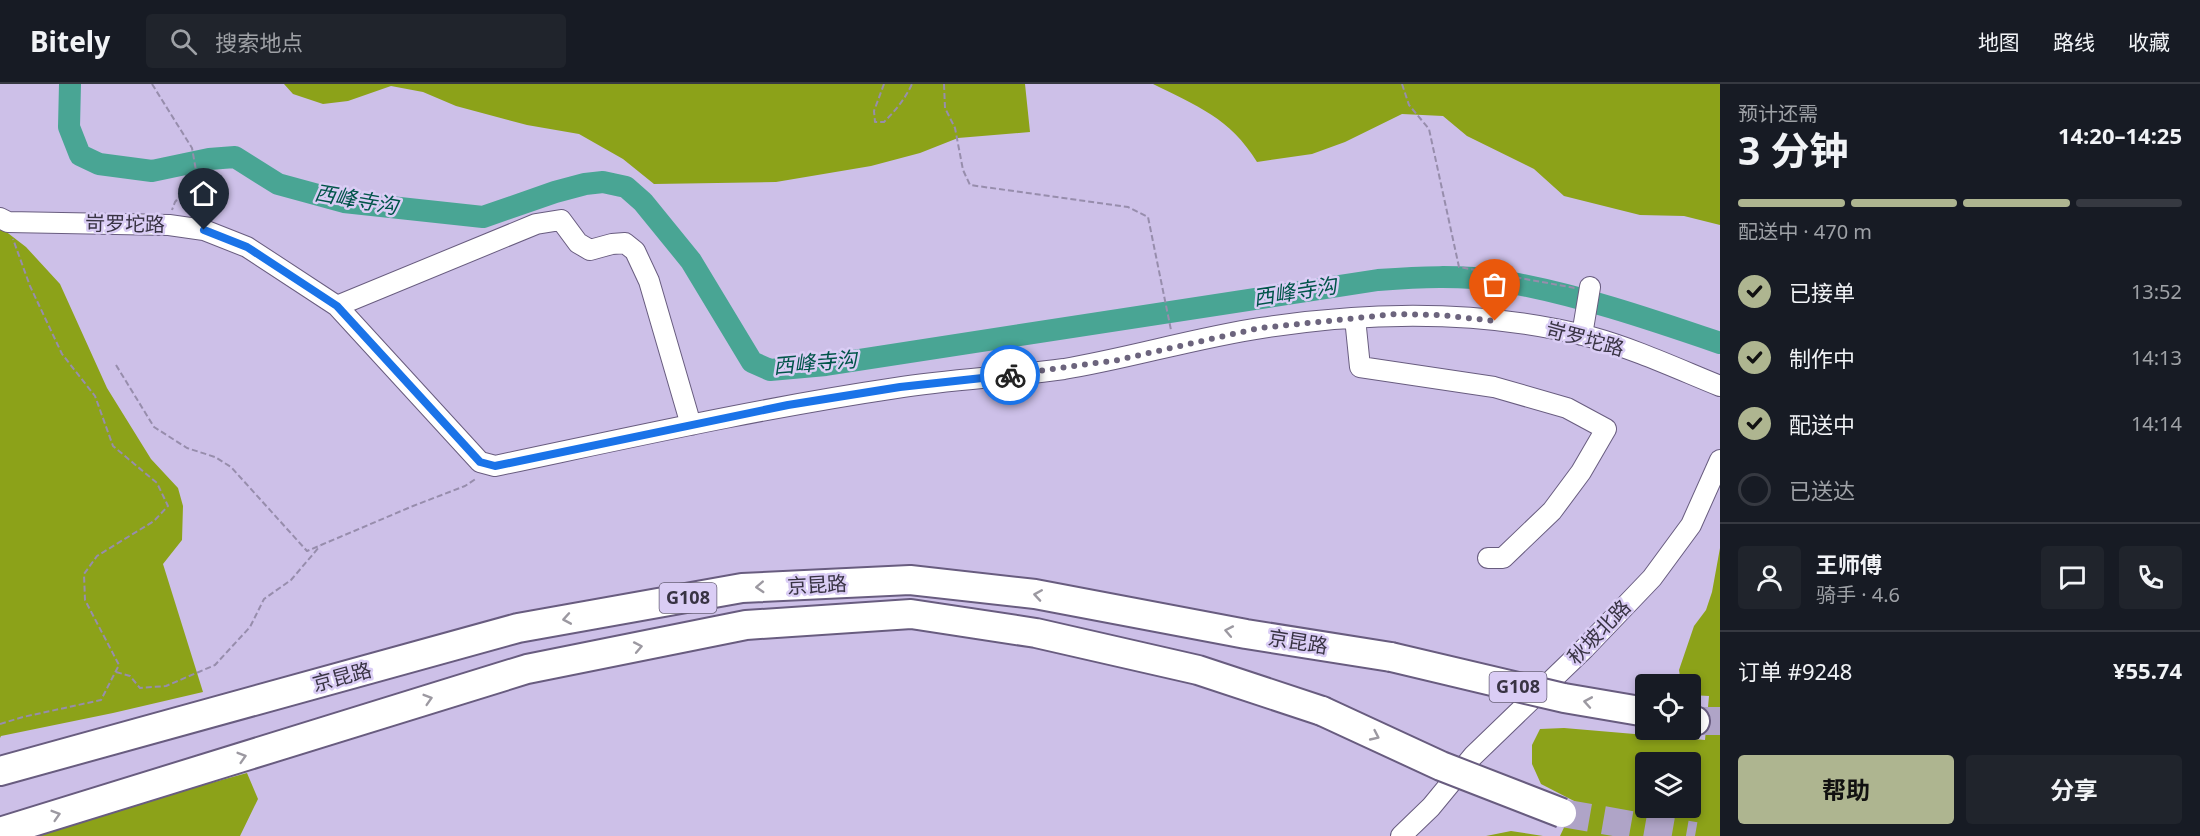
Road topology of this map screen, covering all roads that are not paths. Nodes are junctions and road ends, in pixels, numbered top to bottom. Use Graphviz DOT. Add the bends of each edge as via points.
graph roads {
  1 [pos="4,220"];
  2 [pos="1589,295"];
  3 [pos="337,306"];
  4 [pos="1355,318"];
  5 [pos="1581,335"];
  6 [pos="1720,386"];
  7 [pos="691,425"];
  8 [pos="1720,460"];
  9 [pos="1488,558"];
  10 [pos="1635,710"];
  11 [pos="0,771"];
  12 [pos="1562,813"];
  13 [pos="0,832"];
  14 [pos="1401,836"];
  1 -- 3 [label="street, 岢罗坨路" via="169,225 204,230 247,247"];
  2 -- 5 [label="street"];
  3 -- 7 [label="street, 岢罗坨路" via="480,462 495,466"];
  3 -- 7 [label="street" via="536,224 561,220 578,243 590,250 625,243 635,251 649,281"];
  4 -- 5 [label="street, 岢罗坨路" via="1440,315"];
  4 -- 7 [label="street, 岢罗坨路" via="1260,328 1118,360 900,387"];
  4 -- 9 [label="street" via="1360,367 1494,387 1567,408 1606,429 1552,511 1503,558"];
  5 -- 6 [label="street, 岢罗坨路"];
  8 -- 14 [label="street, 秋坡北路" via="1691,525 1652,578 1473,756"];
  10 -- 11 [label="highway, 京昆路 / G108, one-way, bridge" via="1564,698 1391,657 1035,594 910,580 742,588 518,628"];
  13 -- 12 [label="highway, 京昆路 / G108, one-way, bridge" via="527,669 746,625 911,614 1036,633 1198,670 1322,711 1440,766"];
}
